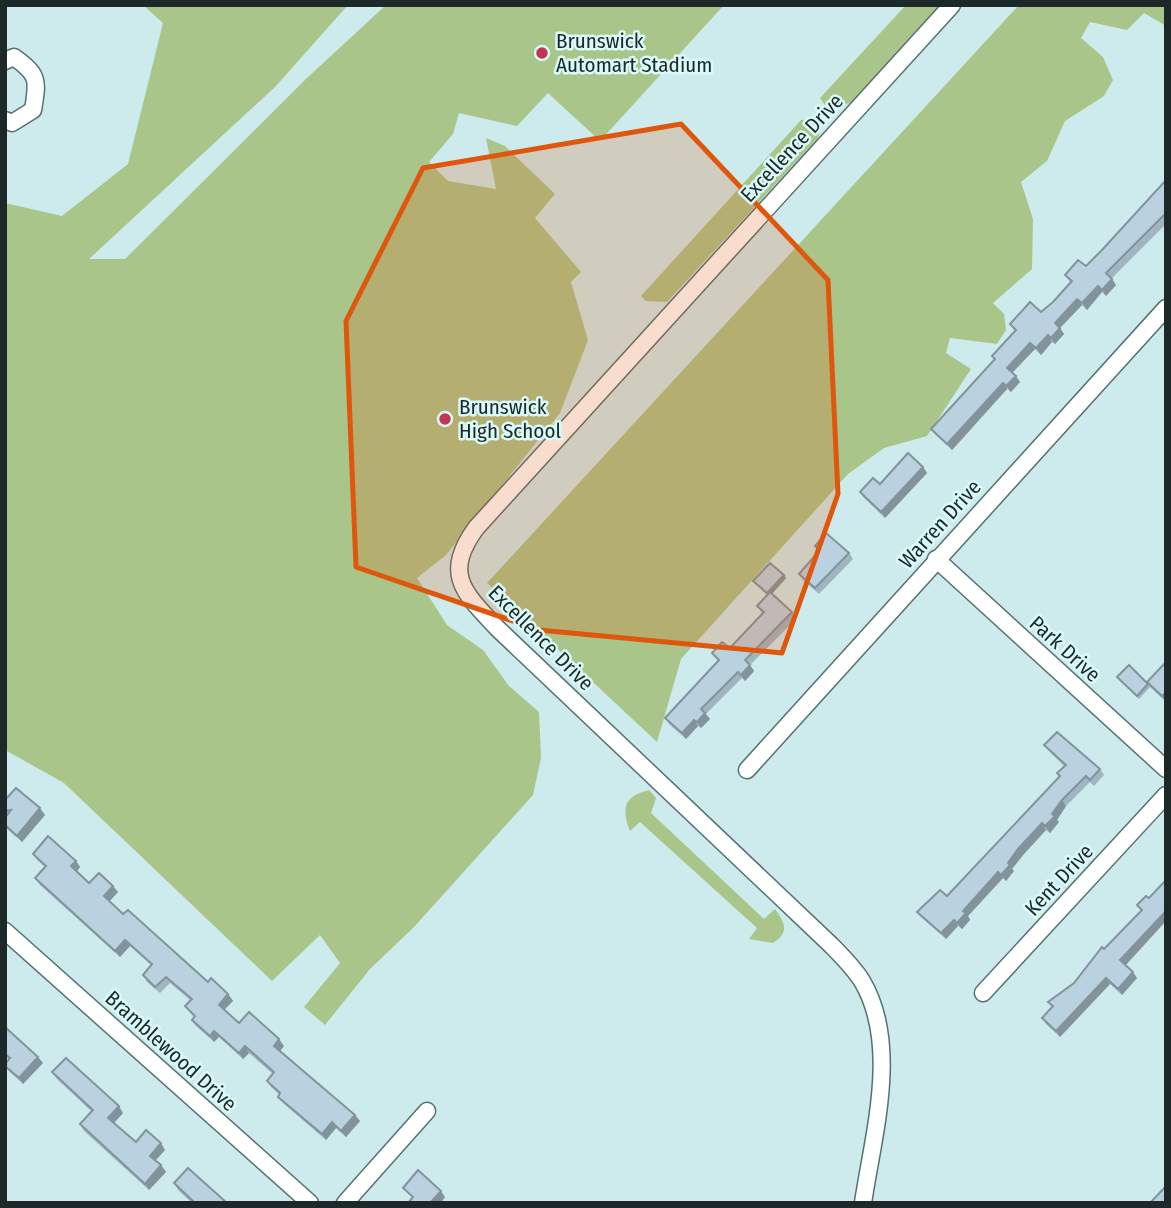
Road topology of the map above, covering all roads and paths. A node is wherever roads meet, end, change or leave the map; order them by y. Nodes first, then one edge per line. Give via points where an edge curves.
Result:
1 (952, 5) edge
2 (5, 61) edge
3 (5, 120) edge
4 (1166, 308) edge
5 (936, 559) junction
6 (747, 769) dead end
7 (1166, 769) edge
8 (1166, 795) edge
9 (5, 931) edge
10 (983, 993) dead end
11 (427, 1111) dead end
12 (310, 1203) edge
13 (345, 1203) edge
14 (863, 1203) edge

1 - 14 street, Excellence Drive via 475,528 458,559 464,589 497,628 831,945 861,980 872,1003 881,1063 880,1110
2 - 3 street via 14,57 33,71 37,86 33,110 12,123
4 - 5 street, Warren Drive
5 - 6 street, Warren Drive
5 - 7 street, Park Drive
8 - 10 street, Kent Drive
9 - 12 street, Bramblewood Drive
11 - 13 street

